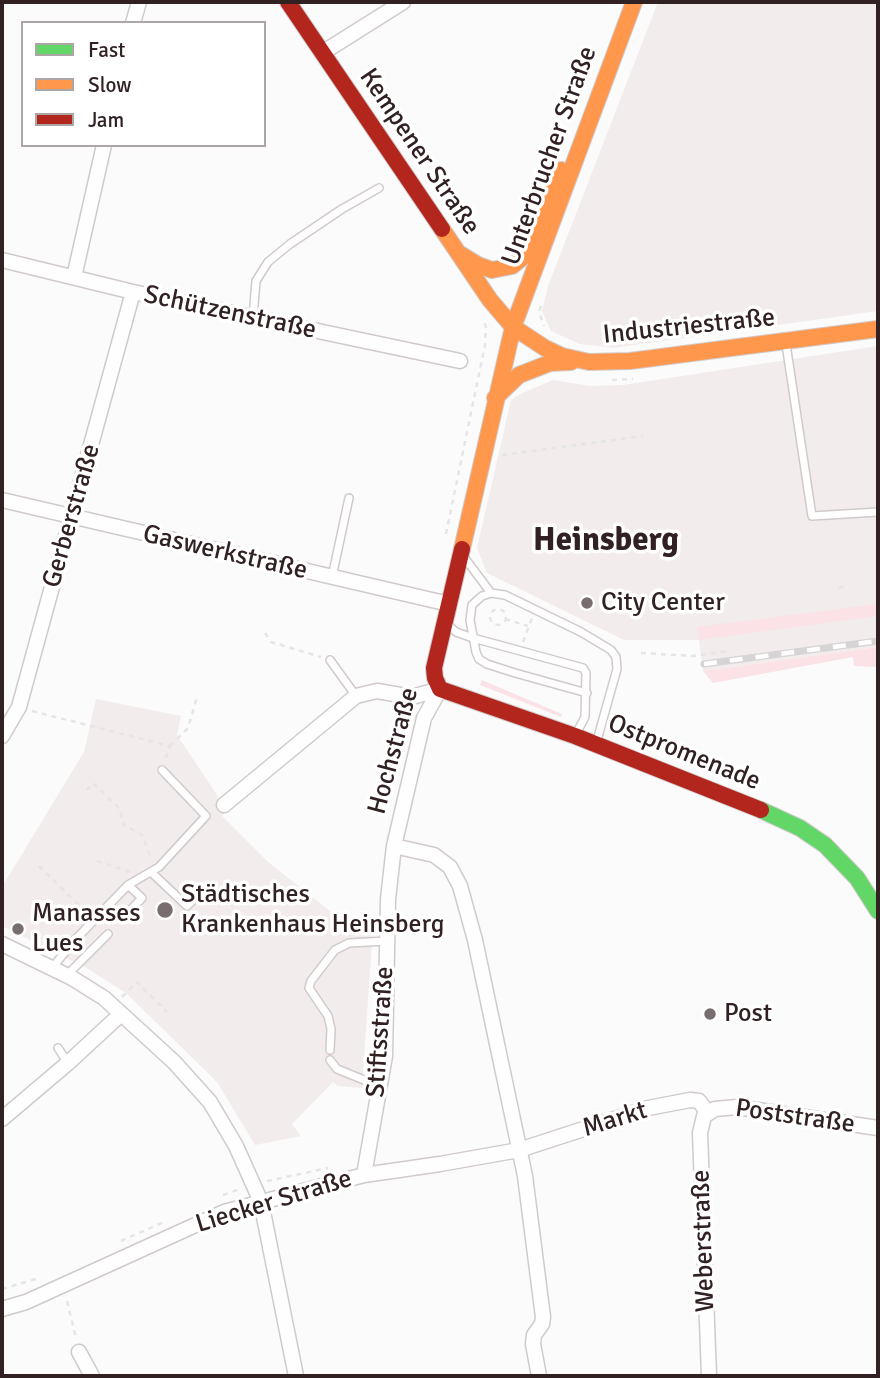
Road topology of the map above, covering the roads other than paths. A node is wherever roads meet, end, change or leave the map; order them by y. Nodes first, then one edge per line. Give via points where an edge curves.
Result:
1 (139, 2) edge
2 (288, 2) edge
3 (403, 2) edge
4 (634, 2) edge
5 (134, 21) edge
6 (322, 53) junction
7 (583, 133) junction
8 (104, 147) edge
9 (379, 188) dead end
10 (457, 252) junction
11 (2, 260) edge
12 (74, 277) junction
13 (133, 292) junction
14 (253, 317) junction
15 (513, 327) junction
16 (878, 329) edge
17 (786, 342) junction
18 (460, 361) dead end
19 (589, 362) junction
20 (495, 398) junction
21 (349, 498) dead end
22 (2, 500) edge
23 (878, 512) edge
24 (73, 517) junction
25 (460, 552) junction
26 (332, 578) junction
27 (491, 593) junction
28 (449, 604) junction
29 (445, 623) junction
30 (473, 638) junction
31 (330, 660) road end
32 (440, 689) junction
33 (587, 693) junction
34 (356, 696) junction
35 (2, 736) edge
36 (575, 736) junction
37 (596, 745) junction
38 (162, 770) road end
39 (224, 804) dead end
40 (394, 846) junction
41 (153, 868) junction
42 (128, 884) junction
43 (195, 898) dead end
44 (878, 911) edge
45 (128, 913) dead end
46 (107, 934) dead end
47 (387, 941) junction
48 (2, 944) edge
49 (52, 968) junction
50 (66, 976) junction
51 (117, 1010) junction
52 (58, 1048) dead end
53 (330, 1050) dead end
54 (330, 1060) dead end
55 (68, 1063) junction
56 (379, 1086) junction
57 (710, 1112) junction
58 (2, 1119) edge
59 (878, 1128) edge
60 (519, 1150) junction
61 (364, 1175) junction
62 (261, 1202) junction
63 (2, 1309) edge
64 (79, 1352) road end
65 (92, 1376) edge
66 (296, 1376) edge
67 (539, 1376) edge
68 (709, 1376) edge

1 - 5 street
2 - 6 street, Kempener Straße
3 - 6 street
4 - 7 street, Unterbrucher Straße
6 - 10 street, Kempener Straße
7 - 10 street via 553,183 524,256 512,266 492,270
7 - 15 street, Unterbrucher Straße
8 - 12 street
9 - 14 lane via 268,262 256,281
10 - 15 street, Kempener Straße
11 - 12 street, Schützenstraße
12 - 13 street, Schützenstraße
13 - 14 street, Schützenstraße
13 - 24 street, Gerberstraße
14 - 18 street, Schützenstraße
15 - 19 street, Industriestraße via 562,356
15 - 20 street, Hochstraße
16 - 17 street, Industriestraße
17 - 19 street, Industriestraße
17 - 23 lane via 812,516
19 - 20 street via 536,367 519,374
20 - 25 street, Hochstraße
21 - 26 lane
22 - 24 street, Gaswerkstraße
24 - 26 street, Gaswerkstraße
24 - 35 street, Gerberstraße via 19,707
25 - 27 lane
25 - 28 street, Hochstraße
26 - 28 street, Gaswerkstraße
27 - 30 lane via 472,605
27 - 37 lane via 505,595 604,645 616,657 616,677
28 - 29 street, Hochstraße
29 - 30 lane
29 - 32 street, Hochstraße via 435,668
30 - 33 lane via 479,659 487,664
30 - 33 lane via 583,668
31 - 34 lane
32 - 34 street via 412,697 377,691
32 - 36 street, Ostpromenade
32 - 40 street, Hochstraße via 424,718
33 - 36 lane via 585,717
34 - 39 street
36 - 37 street, Ostpromenade
37 - 44 street, Ostpromenade via 800,828 843,862
38 - 41 lane via 206,816
40 - 47 street, Stiftsstraße
40 - 60 street, Hochstraße via 434,855 450,867 460,886 508,1063
41 - 42 lane
41 - 43 lane via 187,906
42 - 45 lane via 142,898
42 - 49 lane
46 - 50 lane
47 - 53 lane via 349,943 335,950 311,981 309,988 328,1016
47 - 56 street, Stiftsstraße
48 - 49 street via 19,959
49 - 50 street
50 - 51 street
51 - 55 street
51 - 62 street via 210,1102
52 - 55 lane
54 - 56 lane via 337,1069
55 - 58 street
56 - 61 street, Stiftsstraße
57 - 59 street, Poststraße via 737,1107
57 - 60 street, Markt via 699,1101 648,1108
57 - 68 street, Weberstraße via 701,1122 700,1133
60 - 61 street, Liecker Straße
60 - 67 street, Hochstraße via 543,1317 533,1344
61 - 62 street, Liecker Straße
62 - 63 street, Liecker Straße via 224,1212
62 - 66 street
64 - 65 street

